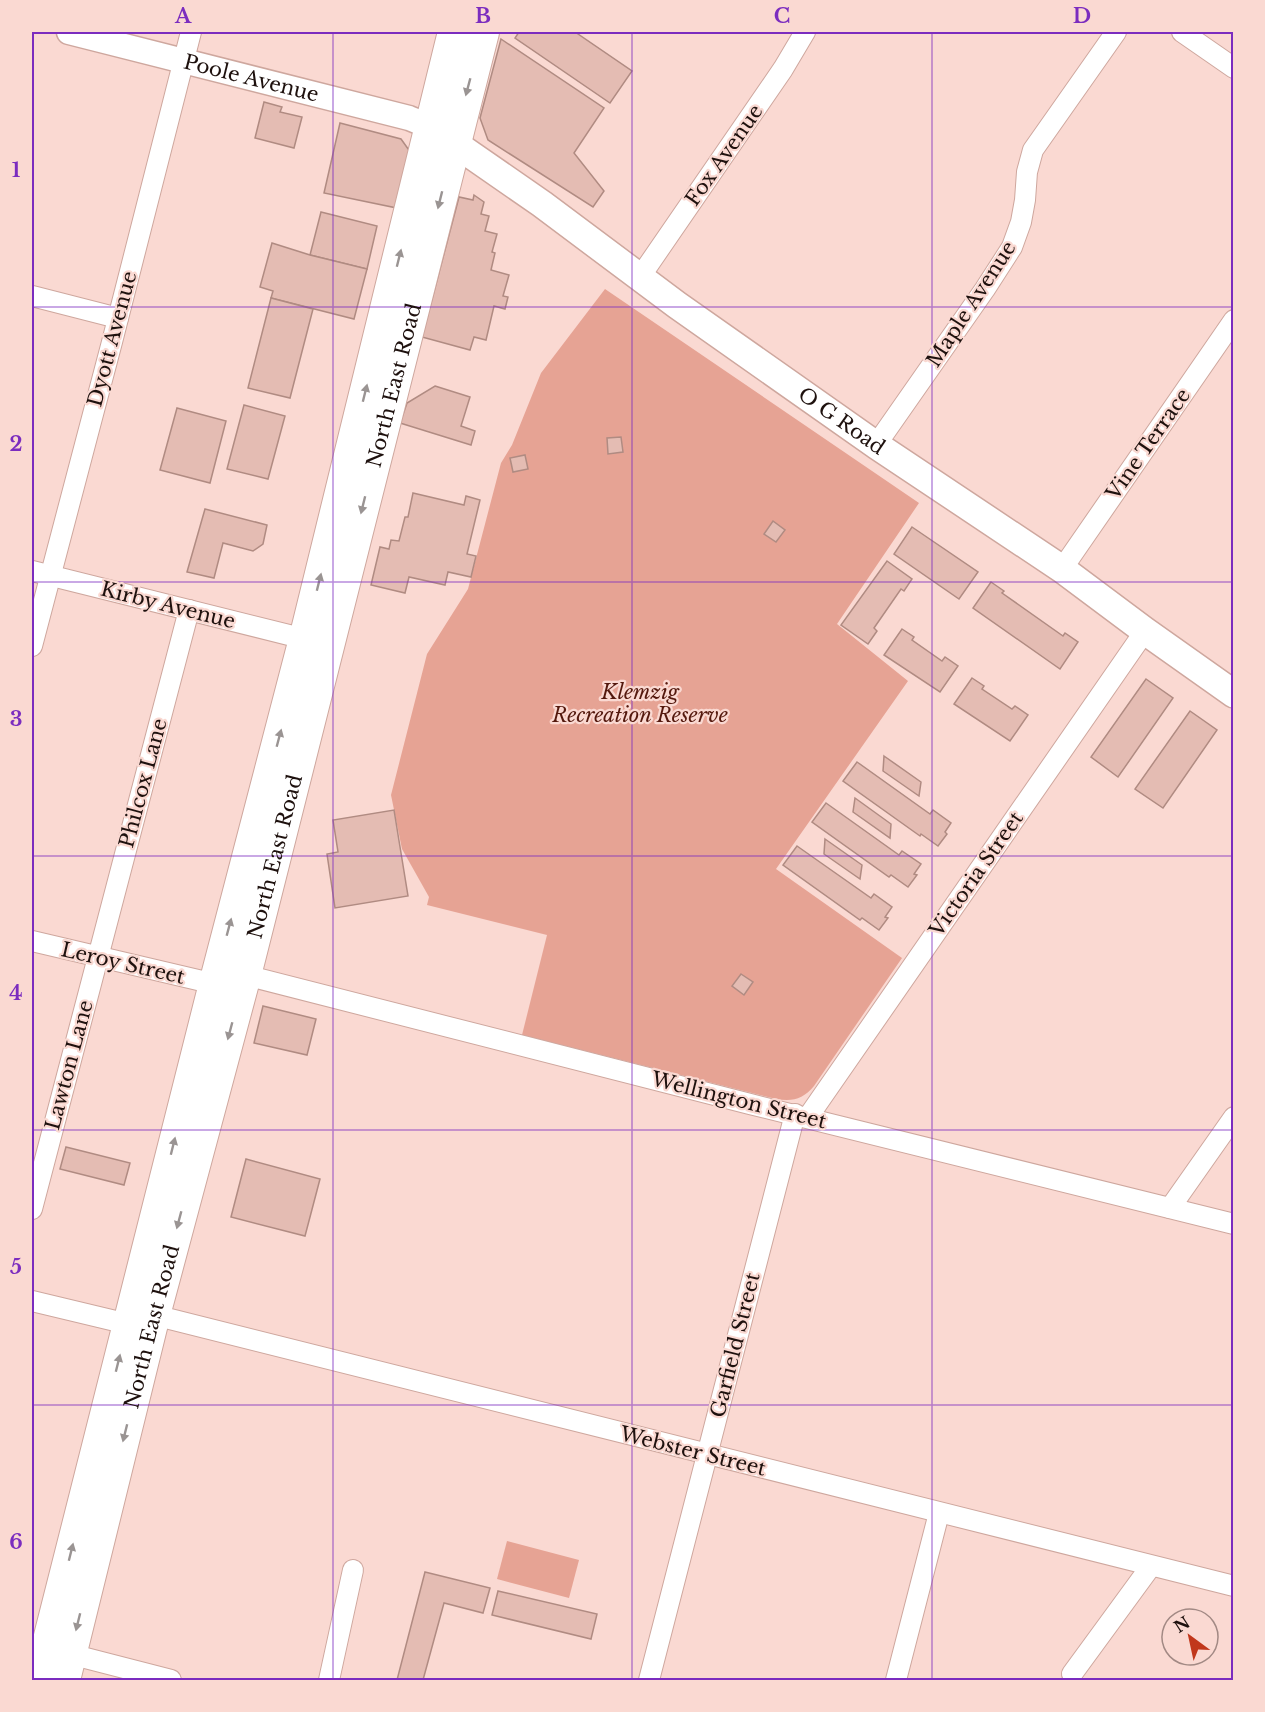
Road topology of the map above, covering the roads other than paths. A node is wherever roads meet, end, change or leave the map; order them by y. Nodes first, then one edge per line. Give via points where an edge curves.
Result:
1 (69, 32) edge
2 (191, 32) edge
3 (454, 32) edge
4 (483, 32) edge
5 (805, 32) edge
6 (1116, 32) edge
7 (1182, 32) edge
8 (184, 61) junction
9 (1233, 68) edge
10 (442, 135) junction
11 (640, 277) junction
12 (32, 296) edge
13 (118, 318) junction
14 (1233, 320) edge
15 (876, 445) junction
16 (1062, 568) junction
17 (41, 573) edge
18 (189, 610) junction
19 (1145, 631) junction
20 (316, 642) junction
21 (32, 646) edge
22 (1233, 694) edge
23 (32, 942) edge
24 (97, 957) junction
25 (245, 975) junction
26 (215, 984) junction
27 (801, 1116) junction
28 (1233, 1117) edge
29 (1170, 1208) junction
30 (32, 1209) edge
31 (1233, 1224) edge
32 (32, 1301) edge
33 (141, 1320) junction
34 (708, 1454) junction
35 (939, 1512) junction
36 (1151, 1566) junction
37 (353, 1570) dead end
38 (1233, 1586) edge
39 (60, 1662) edge
40 (1072, 1674) dead end
41 (39, 1680) edge
42 (171, 1680) edge
43 (329, 1680) edge
44 (650, 1680) edge
45 (896, 1680) edge

1 - 8 street, Poole Avenue
2 - 8 street, Dyott Avenue
3 - 10 highway, North East Road
4 -> 10 highway, North East Road
5 - 11 street, Fox Avenue
6 - 15 street, Maple Avenue via 1033,150 1021,222 1012,247
7 - 9 street
8 - 10 street, Poole Avenue via 410,118
8 - 13 street, Dyott Avenue
10 - 11 main road, O G Road
10 - 20 highway, North East Road
11 - 15 main road, O G Road
12 - 13 street
13 - 17 street, Dyott Avenue
14 - 16 street, Vine Terrace
15 - 16 main road, O G Road
16 - 19 main road, O G Road
17 - 18 street, Kirby Avenue
17 - 21 street, Dyott Avenue
18 - 20 street, Kirby Avenue
18 - 24 street, Philcox Lane
19 - 22 main road, O G Road
19 - 27 street, Victoria Street
20 - 25 highway, North East Road
26 -> 20 highway, North East Road
23 - 24 street, Leroy Street
24 - 26 street, Leroy Street
24 - 30 street, Lawton Lane
25 - 26 highway
25 - 27 street, Wellington Street
25 -> 33 highway, North East Road
33 -> 26 highway, North East Road
27 - 29 street, Wellington Street
27 - 34 street, Garfield Street
28 - 29 street
29 - 31 street, Wellington Street
32 - 33 street, Webster Street
33 - 34 street, Webster Street
33 - 39 highway, North East Road
34 - 35 street, Webster Street
34 - 44 street, Garfield Street
35 - 36 street, Webster Street
35 - 45 street
36 - 38 street, Webster Street
36 - 40 street
37 - 43 street
39 - 41 highway, North East Road
39 - 42 street

